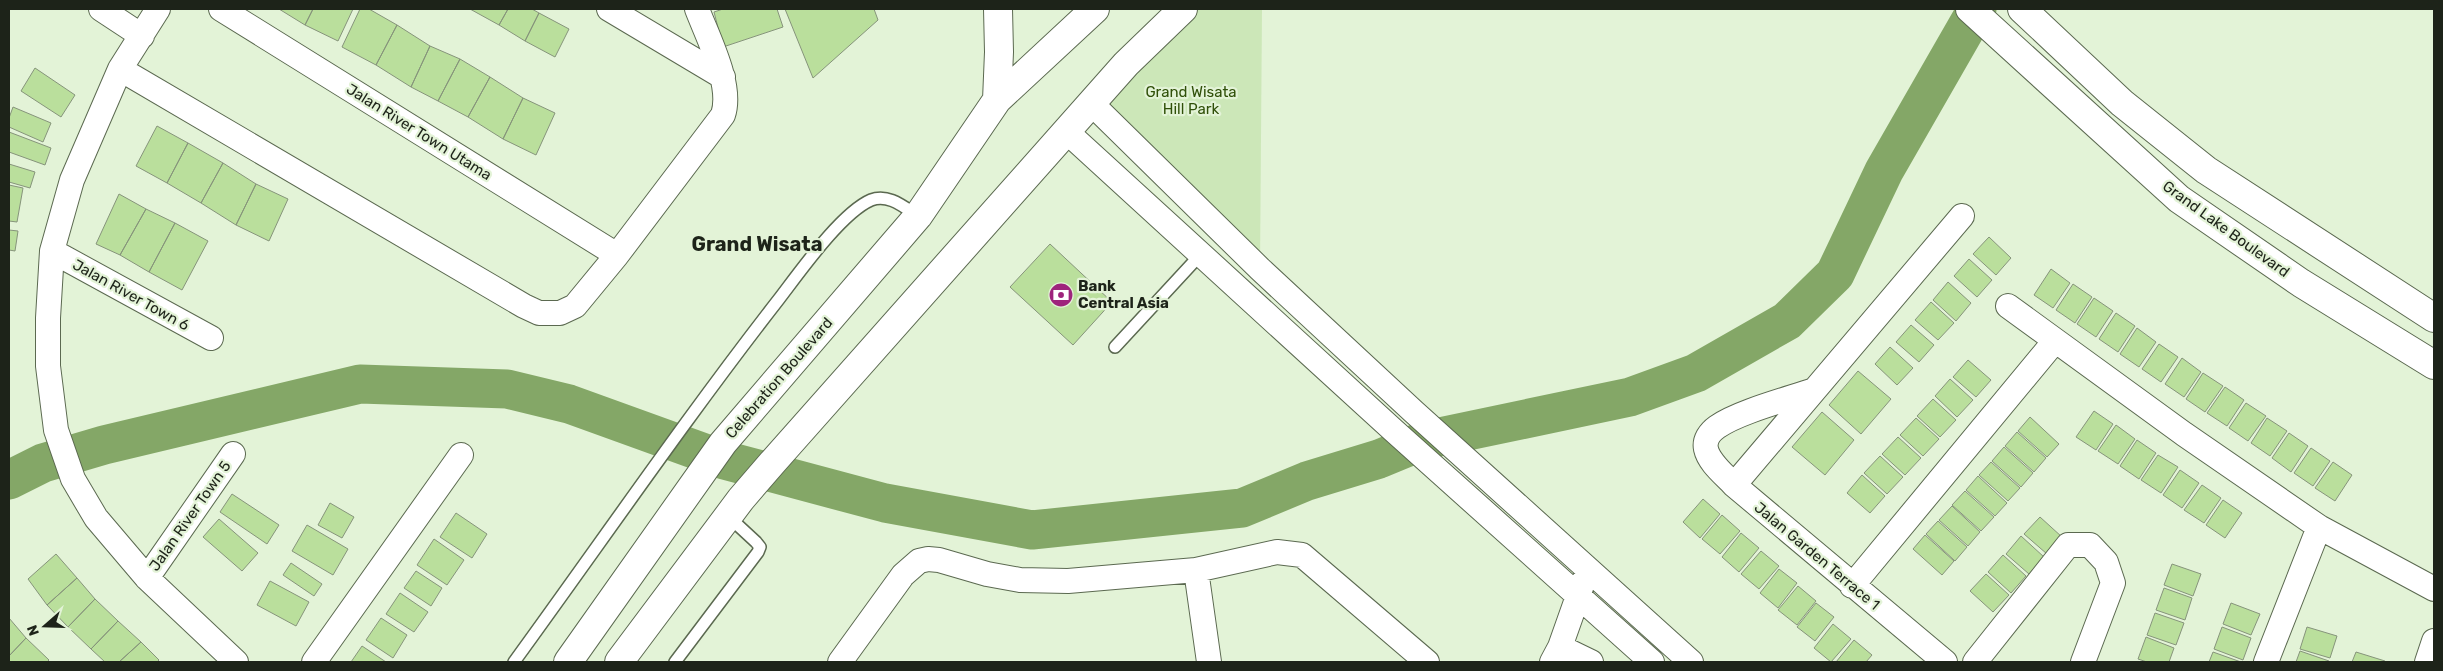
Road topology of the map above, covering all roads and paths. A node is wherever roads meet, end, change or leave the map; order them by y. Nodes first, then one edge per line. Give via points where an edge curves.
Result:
1 (101, 9) edge
2 (158, 9) edge
3 (221, 9) edge
4 (609, 9) edge
5 (697, 9) edge
6 (998, 9) edge
7 (1095, 9) edge
8 (1183, 9) edge
9 (1970, 9) edge
10 (2031, 18) edge
11 (142, 36) junction
12 (120, 69) junction
13 (723, 77) junction
14 (998, 100) junction
15 (1091, 103) junction
16 (1067, 132) junction
17 (918, 216) junction
18 (1962, 216) dead end
19 (52, 251) junction
20 (1201, 254) junction
21 (618, 255) junction
22 (2008, 306) dead end
23 (2434, 318) edge
24 (210, 338) dead end
25 (2054, 342) junction
26 (1115, 347) dead end
27 (2434, 365) edge
28 (1814, 390) junction
29 (233, 454) dead end
30 (461, 456) dead end
31 (1734, 485) junction
32 (735, 508) junction
33 (2320, 527) junction
34 (1588, 569) junction
35 (1196, 570) junction
36 (147, 578) junction
37 (1852, 586) junction
38 (2434, 589) edge
39 (1578, 595) junction
40 (2434, 641) edge
41 (1556, 654) edge
42 (236, 662) edge
43 (314, 662) edge
44 (514, 662) edge
45 (568, 662) edge
46 (619, 662) edge
47 (675, 662) edge
48 (840, 662) edge
49 (1209, 662) edge
50 (1427, 662) edge
51 (1591, 662) edge
52 (1652, 662) edge
53 (1692, 662) edge
54 (1945, 662) edge
55 (1974, 662) edge
56 (2083, 662) edge
57 (2266, 662) edge
58 (2427, 662) edge

1 - 11 street
2 - 11 street
3 - 21 street, Jalan River Town Utama
4 - 13 street
5 - 13 street
6 - 14 street
7 - 14 street, Celebration Boulevard
8 - 15 street
9 - 27 street, Grand Lake Boulevard via 2179,199 2301,283
10 - 23 street via 2122,103 2206,170
11 - 12 street
12 - 19 street via 72,180
12 - 21 street via 538,313 560,313 575,306
13 - 21 street via 727,104 723,114
14 - 17 street, Celebration Boulevard
15 - 16 street
15 - 34 street via 1260,269
16 - 20 street
16 - 32 street
17 - 44 lane via 891,199 878,197 860,206 823,242 681,430
17 - 45 street, Celebration Boulevard via 723,443
18 - 28 street
19 - 24 street, Jalan River Town 6
19 - 36 street via 48,366 56,430 73,479 96,518
20 - 26 lane
20 - 39 street
22 - 25 street
25 - 33 street
25 - 37 street
28 - 31 street
28 - 31 street, Jalan Garden Terrace 1 via 1729,420 1706,438 1709,458
29 - 36 street, Jalan River Town 5
30 - 43 street
31 - 37 street, Jalan Garden Terrace 1
32 - 46 street
32 - 47 lane via 760,547
33 - 38 street
33 - 57 street
34 - 39 street
34 - 53 street
35 - 48 street via 1068,581 1020,580 939,560 919,561 903,575
35 - 49 street
35 - 50 street via 1277,552 1302,555
36 - 42 street
37 - 54 street, Jalan Garden Terrace 1
39 - 41 street
39 - 52 street
40 - 58 street
41 - 51 street
55 - 56 street via 2068,545 2090,545 2106,562 2113,583

